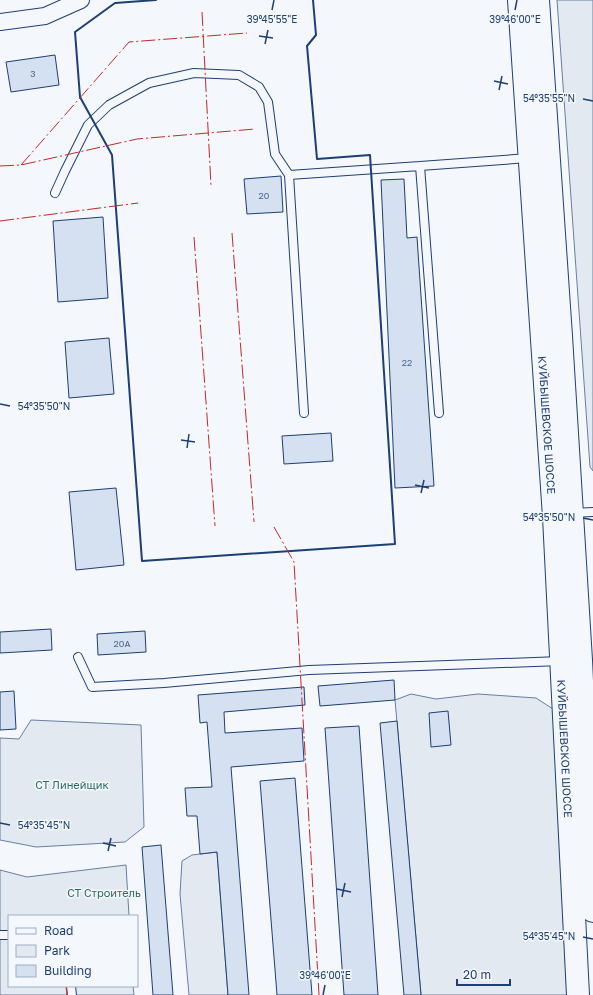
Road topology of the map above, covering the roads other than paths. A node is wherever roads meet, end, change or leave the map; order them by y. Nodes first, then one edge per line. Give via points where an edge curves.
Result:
1 (81, 0) edge
2 (519, 0) edge
3 (538, 0) edge
4 (0, 22) edge
5 (529, 158) junction
6 (420, 166) junction
7 (288, 175) junction
8 (55, 193) dead end
9 (304, 413) dead end
10 (439, 414) dead end
11 (593, 512) edge
12 (572, 513) junction
13 (78, 657) dead end
14 (576, 660) junction
15 (589, 779) edge
16 (593, 911) edge
17 (578, 995) edge

1 - 4 street via 45,16
2 - 5 main road, КУЙБЫШЕВСКОЕ ШОССЕ
3 - 12 main road, КУЙБЫШЕВСКОЕ ШОССЕ
5 - 6 lane
5 - 14 main road, КУЙБЫШЕВСКОЕ ШОССЕ via 552,494
6 - 7 lane
6 - 10 lane
7 - 8 lane via 275,154 268,102 259,87 239,75 194,73 149,82 109,105 88,125
7 - 9 lane
11 - 12 lane
12 - 14 main road, КУЙБЫШЕВСКОЕ ШОССЕ
13 - 14 lane via 92,687 309,670
14 - 15 main road, КУЙБЫШЕВСКОЕ ШОССЕ
14 - 17 main road, КУЙБЫШЕВСКОЕ ШОССЕ
15 - 16 main road, КУЙБЫШЕВСКОЕ ШОССЕ

